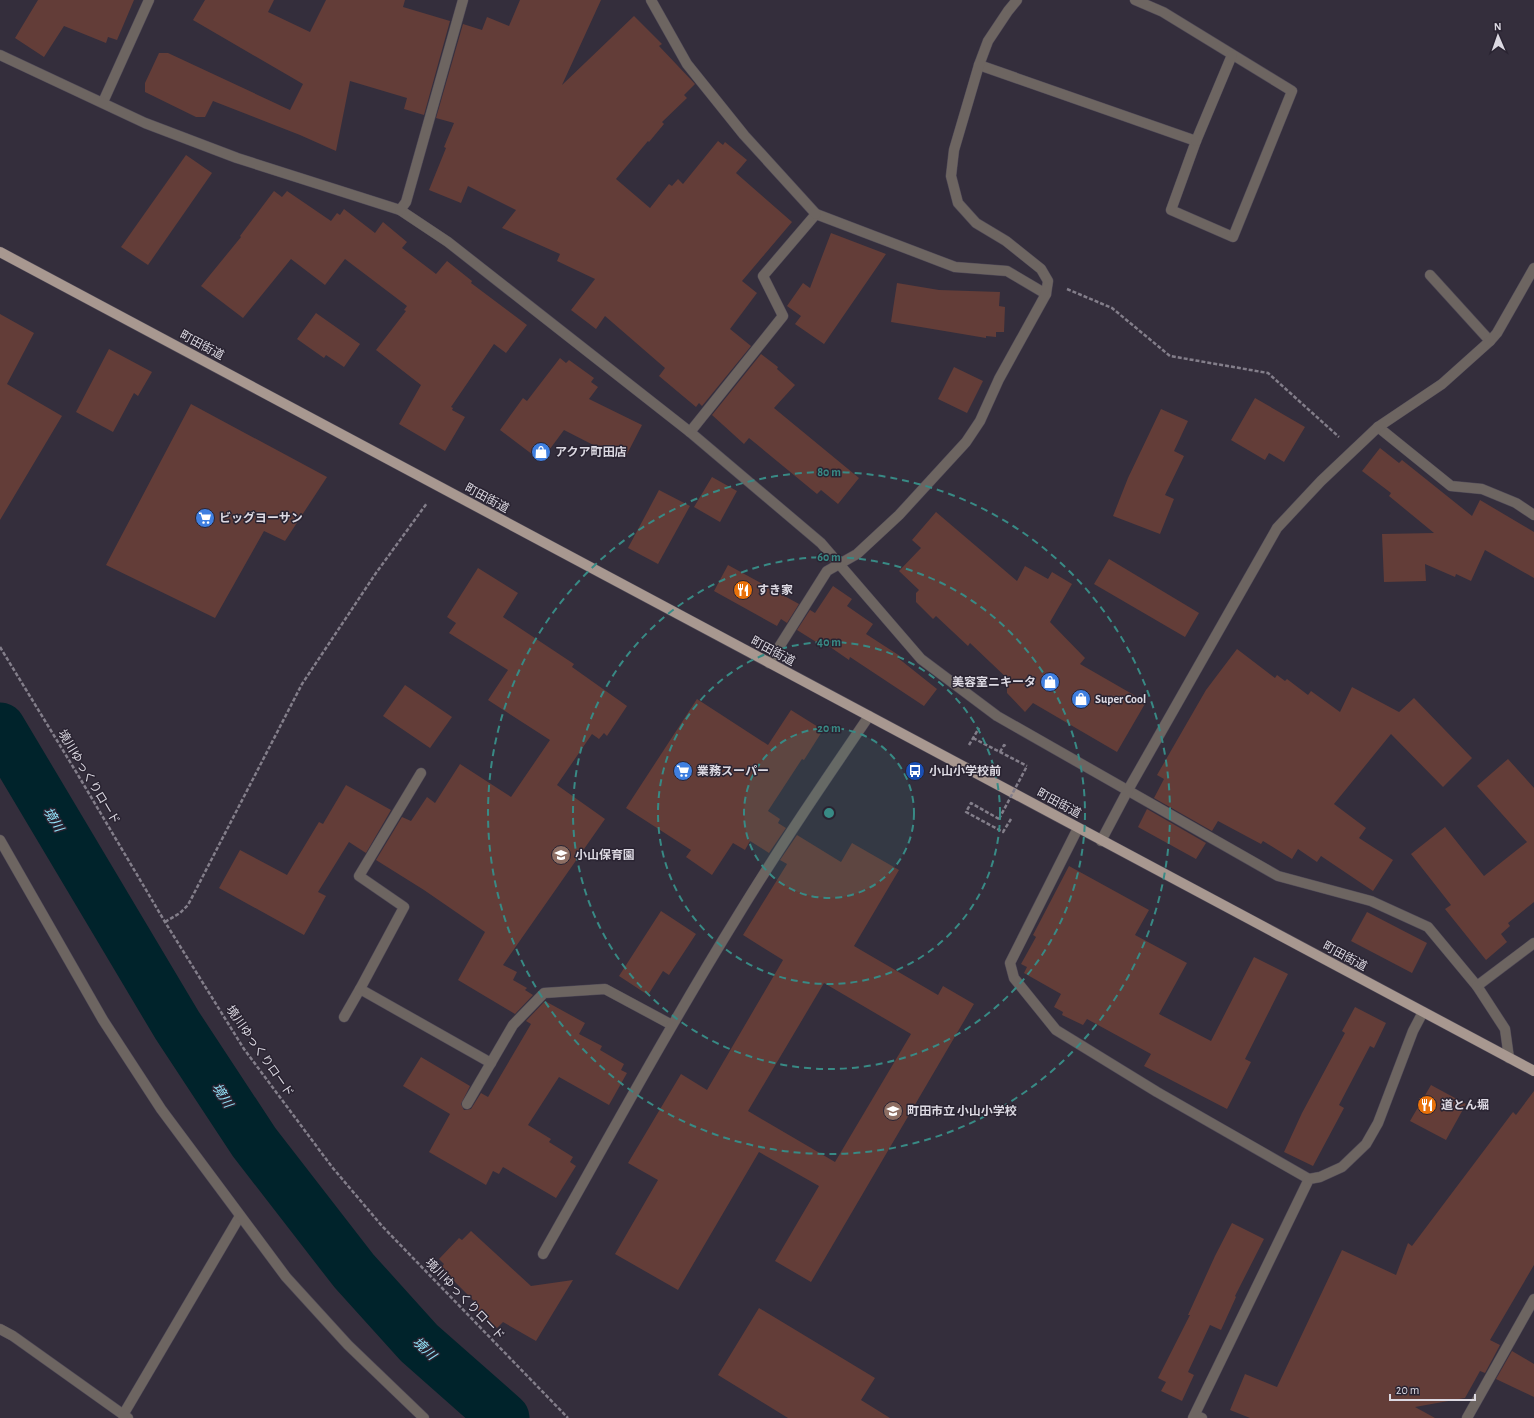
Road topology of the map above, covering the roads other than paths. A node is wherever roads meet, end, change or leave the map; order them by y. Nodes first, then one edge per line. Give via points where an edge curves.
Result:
1 (149, 0) edge
2 (464, 0) edge
3 (651, 0) edge
4 (1004, 0) edge
5 (1017, 0) edge
6 (1135, 0) edge
7 (1008, 11) junction
8 (1232, 54) junction
9 (0, 55) edge
10 (978, 65) junction
11 (103, 102) junction
12 (1196, 140) junction
13 (400, 210) junction
14 (816, 214) junction
15 (0, 252) edge
16 (1534, 268) edge
17 (1430, 275) dead end
18 (1046, 294) junction
19 (1490, 341) junction
20 (1378, 427) junction
21 (690, 432) junction
22 (1534, 515) edge
23 (840, 565) junction
24 (769, 663) junction
25 (869, 716) junction
26 (422, 773) dead end
27 (1128, 790) junction
28 (1078, 828) junction
29 (0, 840) edge
30 (1102, 840) junction
31 (1534, 943) edge
32 (1477, 986) junction
33 (360, 990) junction
34 (1422, 1012) junction
35 (344, 1016) dead end
36 (672, 1025) junction
37 (1509, 1058) junction
38 (491, 1062) junction
39 (1534, 1072) edge
40 (467, 1104) dead end
41 (1309, 1179) junction
42 (240, 1216) junction
43 (543, 1254) dead end
44 (1534, 1299) edge
45 (0, 1329) edge
46 (126, 1416) edge
47 (1197, 1417) edge
48 (424, 1418) edge
49 (1467, 1418) edge

1 - 11 street
2 - 13 street via 406,202
3 - 14 street via 687,64 744,134
4 - 7 street
5 - 7 street
6 - 8 street via 1163,12
7 - 10 street via 988,41
8 - 12 street
8 - 12 street via 1292,91 1233,237 1171,210
9 - 11 street
10 - 12 street
10 - 18 street via 954,150 951,176 958,203 976,222 1006,241 1040,268 1048,281
11 - 13 street via 145,123 237,158
13 - 21 street via 448,242
14 - 18 street via 955,267 1007,271
14 - 21 street via 763,276 783,316
15 - 24 main road, 町田街道
16 - 19 street
17 - 19 street
18 - 23 street via 999,379 980,421 966,442 899,515 857,554
19 - 20 street via 1442,384
20 - 22 street via 1451,486 1482,489 1516,503
20 - 27 street via 1353,449 1277,528
21 - 23 street via 821,543
23 - 24 street via 827,571
23 - 27 street via 921,659 997,716
24 - 25 main road, 町田街道
25 - 28 main road, 町田街道
25 - 36 street via 766,870
26 - 33 street via 358,876 404,907
27 - 30 street
27 - 32 street via 1278,876 1371,901 1428,927
28 - 30 main road, 町田街道
28 - 41 street via 1010,963 1014,978 1056,1030 1157,1092
29 - 42 street via 103,1020 161,1109
30 - 34 main road, 町田街道
31 - 32 street
32 - 37 street via 1505,1030
33 - 35 street
33 - 38 street
34 - 37 main road, 町田街道
34 - 41 street via 1378,1123 1366,1144 1342,1167
36 - 38 street via 605,989 544,993 513,1025
36 - 43 street
37 - 39 main road, 町田街道
38 - 40 street
41 - 47 street
42 - 46 street
42 - 48 street via 286,1277 343,1340
44 - 49 street
45 - 46 street

